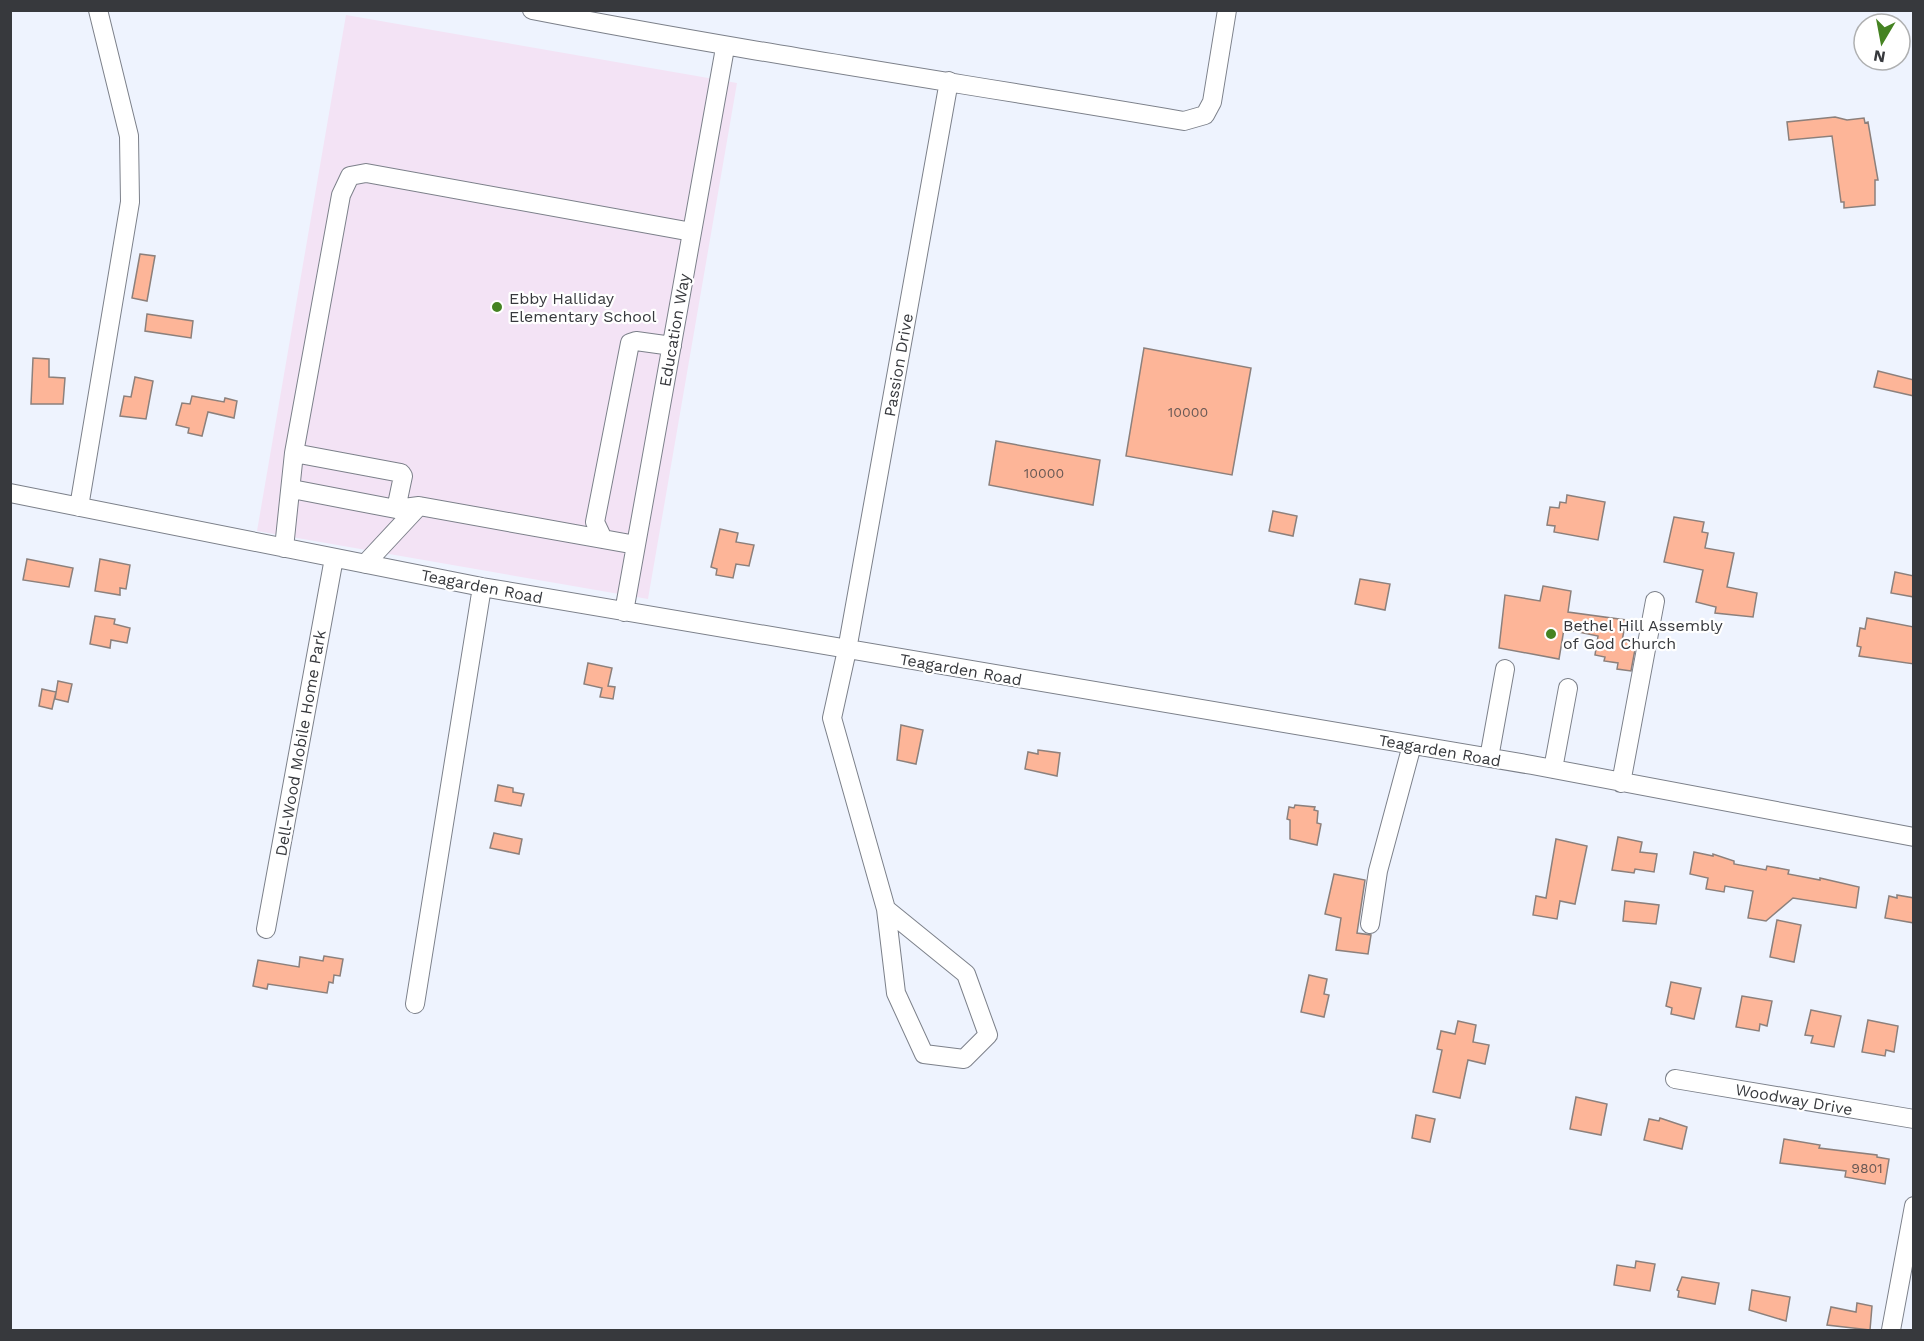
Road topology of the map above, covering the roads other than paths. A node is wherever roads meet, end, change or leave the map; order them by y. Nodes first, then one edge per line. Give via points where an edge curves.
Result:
1 (98, 10) edge
2 (532, 10) edge
3 (1227, 10) edge
4 (725, 48) junction
5 (949, 81) junction
6 (692, 232) junction
7 (672, 345) junction
8 (294, 453) junction
9 (292, 489) junction
10 (10, 493) edge
11 (419, 506) junction
12 (79, 507) junction
13 (396, 509) junction
14 (603, 539) junction
15 (636, 545) junction
16 (284, 548) junction
17 (334, 558) junction
18 (364, 564) junction
19 (482, 587) junction
20 (1655, 601) dead end
21 (624, 612) junction
22 (847, 650) junction
23 (1505, 669) dead end
24 (1568, 688) dead end
25 (1412, 745) junction
26 (1489, 758) junction
27 (1553, 769) junction
28 (1621, 783) junction
29 (1914, 837) edge
30 (886, 909) junction
31 (1370, 924) dead end
32 (266, 929) dead end
33 (415, 1004) dead end
34 (1675, 1079) dead end
35 (1914, 1119) edge
36 (1914, 1206) edge
37 (1891, 1330) edge

1 - 12 street via 129,136 130,202
2 - 4 street
3 - 5 street via 1212,102 1205,115 1184,121
4 - 5 street
4 - 6 street, Education Way
5 - 22 street, Passion Drive
6 - 7 street, Education Way
6 - 8 street via 366,173 350,176 341,195
7 - 14 street via 636,340 630,343 595,522
7 - 15 street, Education Way
8 - 9 street
8 - 13 street via 401,473
9 - 13 street
9 - 16 street
10 - 12 street, Teagarden Road
11 - 13 street
11 - 14 street
11 - 18 street
12 - 16 street, Teagarden Road
14 - 15 street
15 - 21 street, Education Way
16 - 17 street, Teagarden Road
17 - 18 street, Teagarden Road
17 - 32 street, Dell-Wood Mobile Home Park
18 - 19 street, Teagarden Road
19 - 21 street, Teagarden Road
19 - 33 street
20 - 28 street
21 - 22 street, Teagarden Road
22 - 25 street, Teagarden Road
22 - 30 street, Passion Drive via 832,718
23 - 26 street
24 - 27 street
25 - 26 street, Teagarden Road
25 - 31 street via 1377,871
26 - 27 street, Teagarden Road
27 - 28 street, Teagarden Road
28 - 29 street, Teagarden Road
30 - 30 street, Passion Drive via 896,993 924,1054 964,1059 988,1035 966,974
34 - 35 street, Woodway Drive
36 - 37 street

